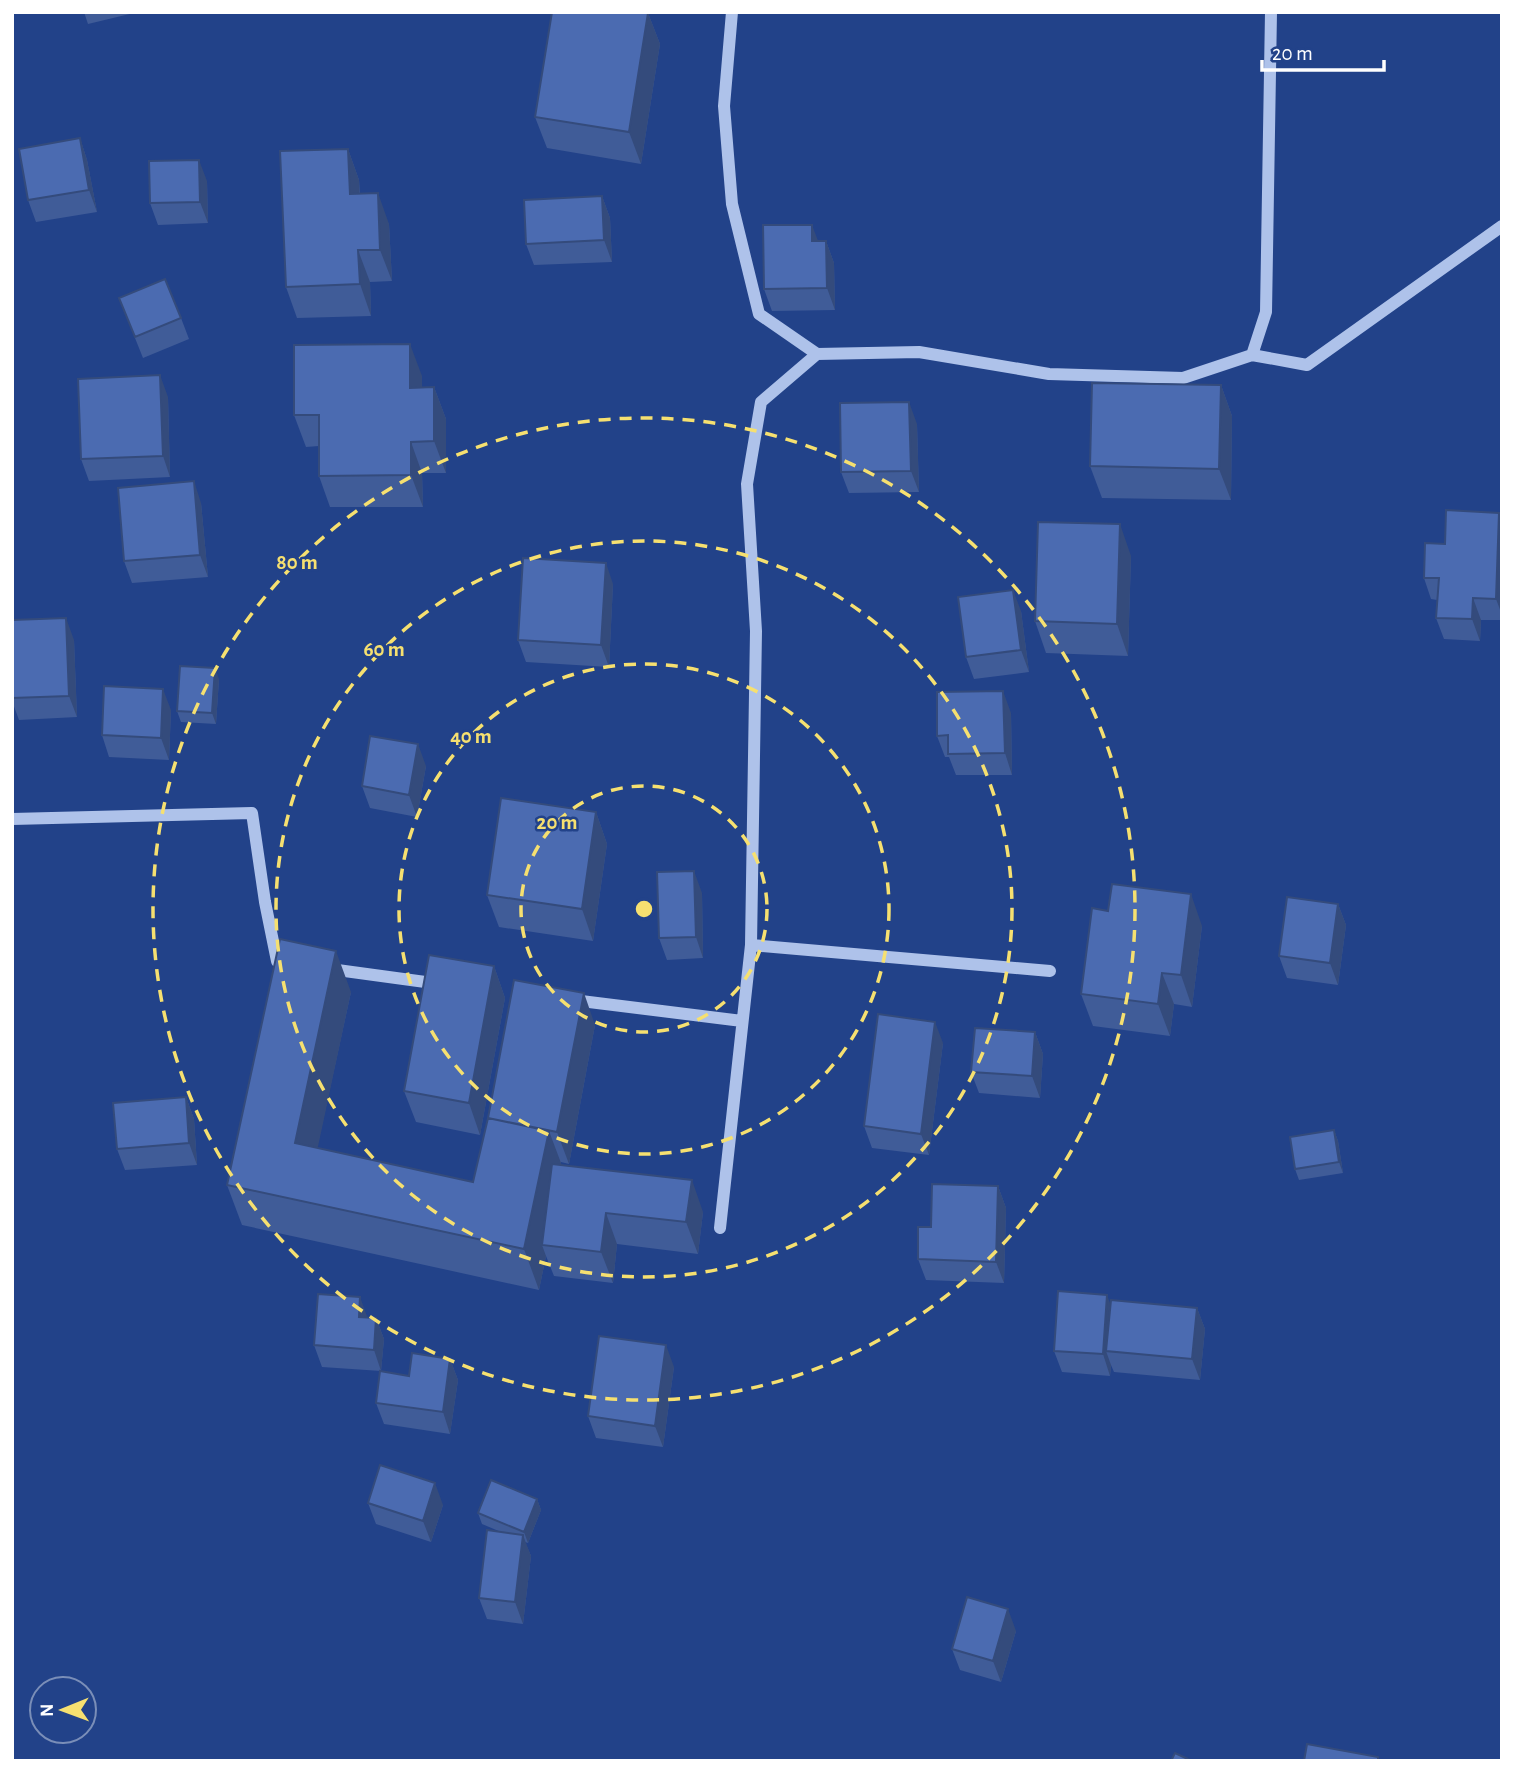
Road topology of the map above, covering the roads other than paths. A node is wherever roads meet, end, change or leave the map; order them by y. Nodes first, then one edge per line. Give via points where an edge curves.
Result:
1 (732, 12) edge
2 (1271, 12) edge
3 (1502, 226) edge
4 (817, 354) junction
5 (1252, 355) junction
6 (12, 820) edge
7 (751, 945) junction
8 (1050, 971) dead end
9 (456, 986) edge
10 (565, 999) edge
11 (743, 1021) junction
12 (720, 1228) dead end

1 - 4 street via 724,106 732,204 759,314
2 - 5 street via 1266,312
3 - 5 street via 1307,365
4 - 5 street via 919,352 1049,374 1183,378
4 - 7 street via 761,402 747,484 756,631
6 - 9 street via 252,813 277,961
7 - 8 street
7 - 11 street
10 - 11 street
11 - 12 street

